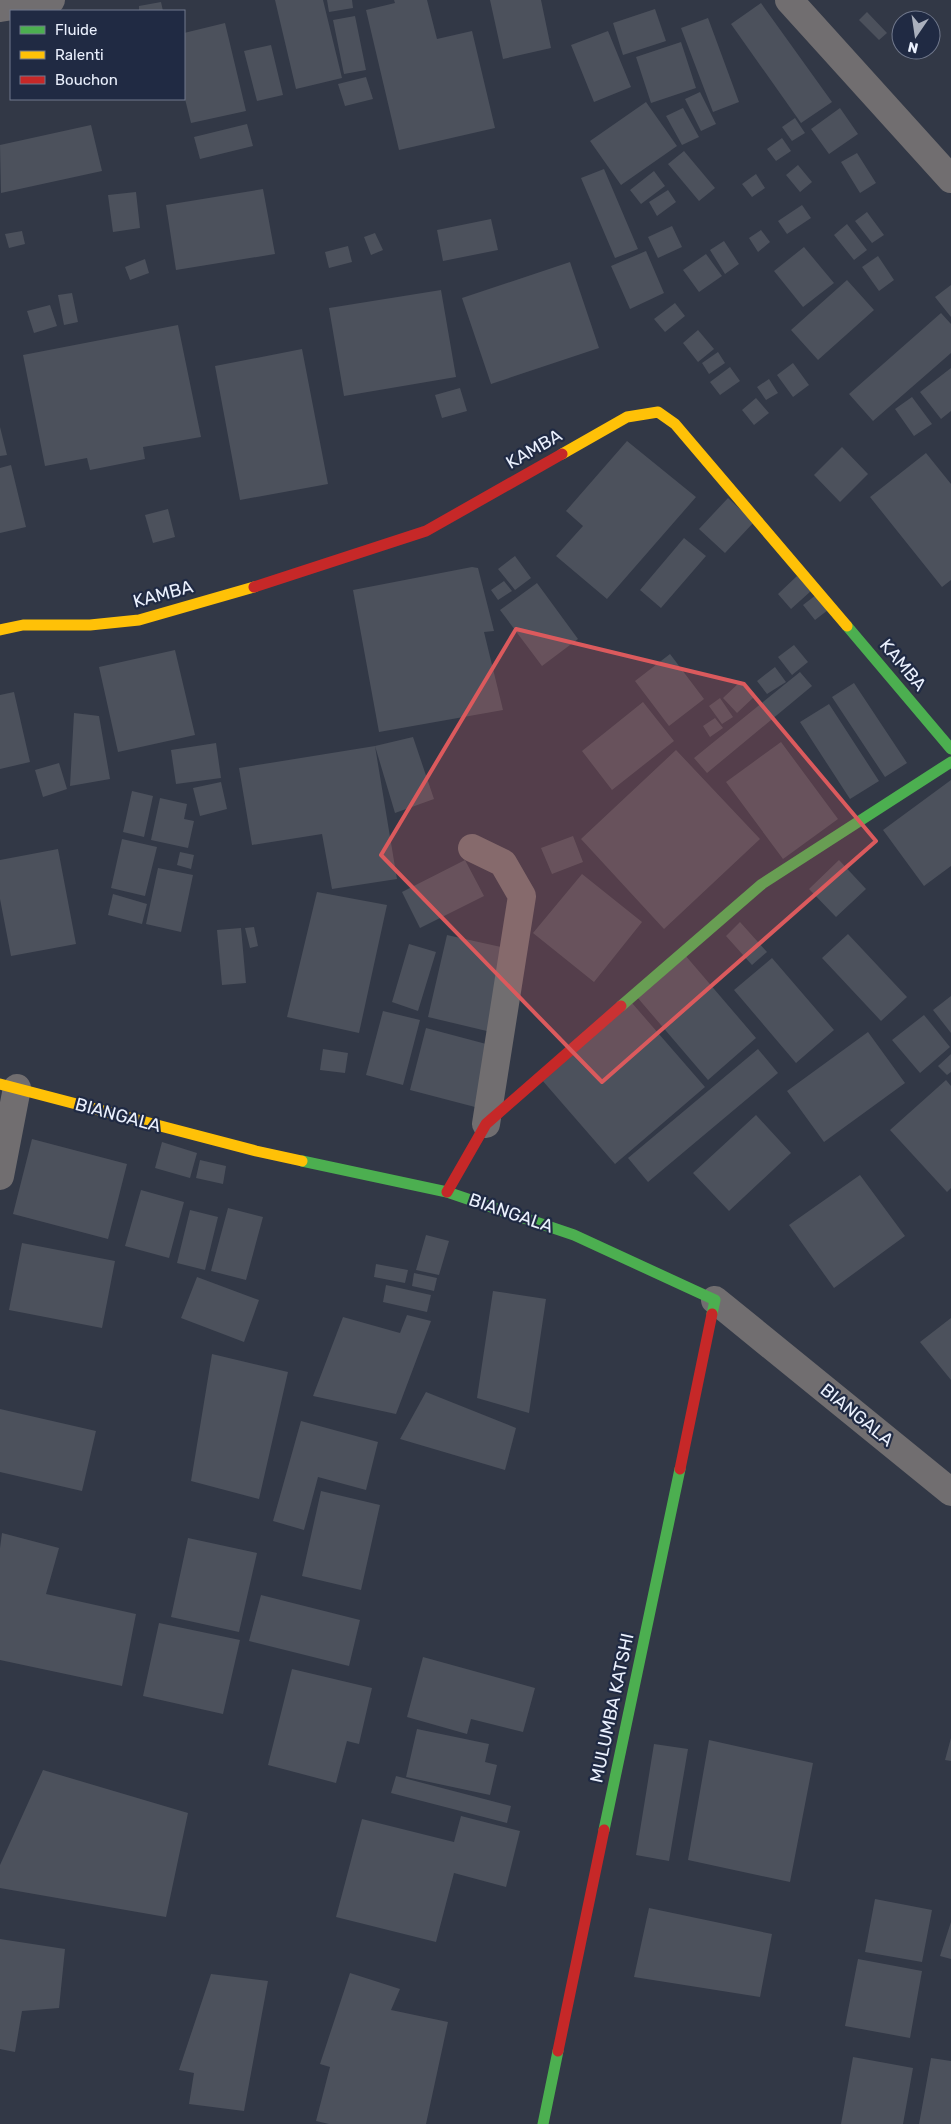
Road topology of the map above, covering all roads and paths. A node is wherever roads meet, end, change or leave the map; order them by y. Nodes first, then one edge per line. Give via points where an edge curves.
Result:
1 (51, 0) edge
2 (789, 0) edge
3 (0, 8) edge
4 (951, 179) edge
5 (0, 630) edge
6 (951, 749) edge
7 (951, 762) edge
8 (472, 848) dead end
9 (8, 1086) edge
10 (486, 1124) junction
11 (0, 1176) edge
12 (447, 1192) junction
13 (715, 1300) junction
14 (951, 1492) edge
15 (543, 2124) edge

1 - 3 street
2 - 4 street
5 - 6 street, KAMBA via 23,625 90,626 139,620 283,579 426,531 627,417 658,412 675,424
7 - 10 street via 762,884
8 - 10 street via 503,863 522,896
9 - 11 street
9 - 12 street, BIANGALA via 256,1151
10 - 12 street
12 - 13 street, BIANGALA via 574,1235
13 - 14 street, BIANGALA
13 - 15 street, MULUMBA KATSHI

